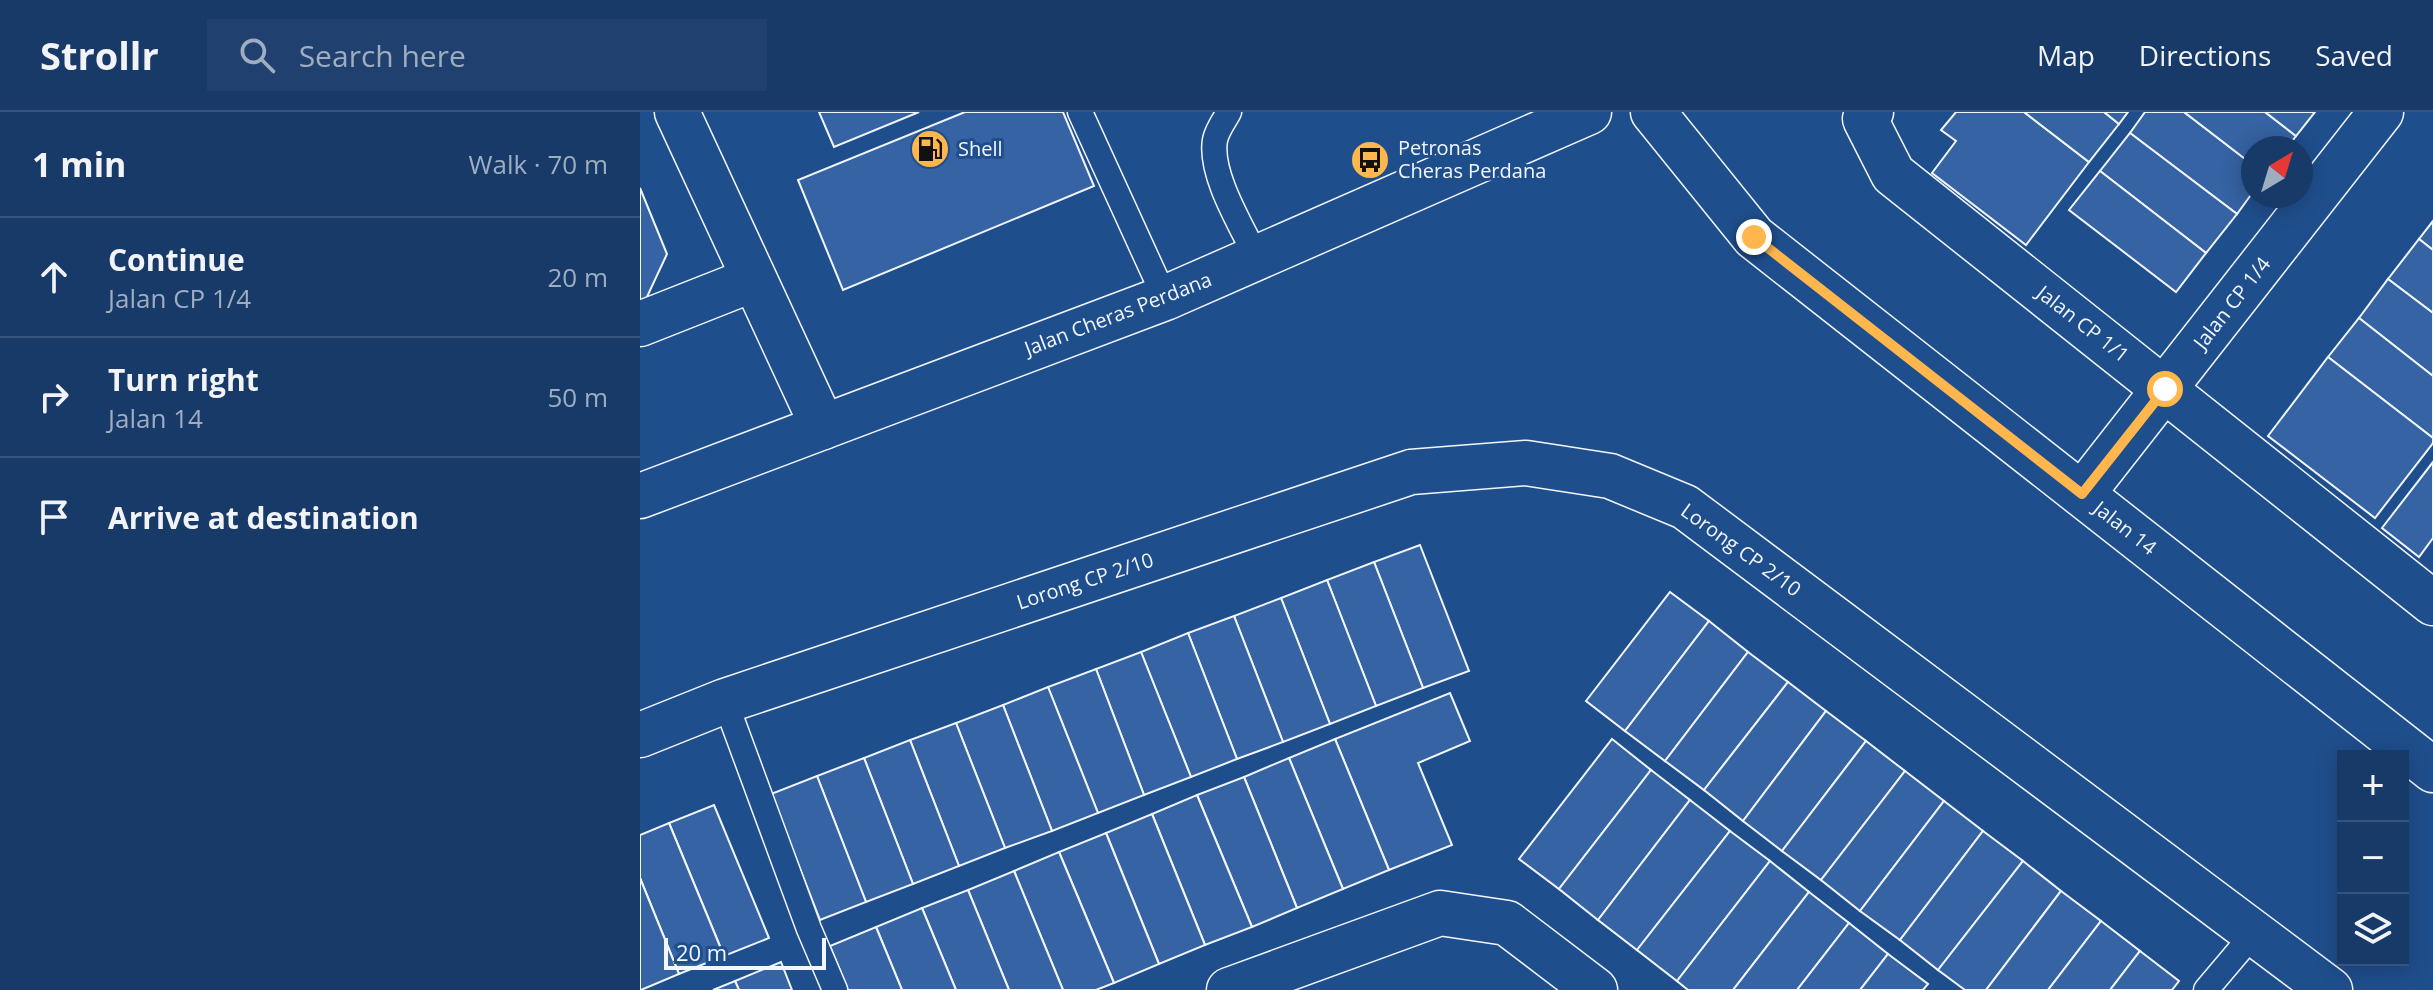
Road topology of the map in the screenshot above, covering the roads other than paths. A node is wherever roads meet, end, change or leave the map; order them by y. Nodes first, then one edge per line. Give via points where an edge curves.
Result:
1 (677, 112) edge
2 (1080, 112) edge
3 (1229, 112) edge
4 (1653, 112) edge
5 (2381, 112) edge
6 (1569, 116) edge
7 (1868, 116) edge
8 (1257, 258) junction
9 (754, 279) junction
10 (1165, 298) junction
11 (640, 324) edge
12 (2165, 389) junction
13 (823, 427) junction
14 (2082, 494) junction
15 (640, 496) edge
16 (2433, 603) edge
17 (725, 701) junction
18 (640, 735) edge
19 (2433, 770) edge
20 (2255, 932) junction
21 (835, 990) edge
22 (1229, 990) edge
23 (1595, 990) edge
24 (2206, 990) edge
25 (2330, 990) edge

1 - 9 street
2 - 10 lane
3 - 8 lane via 1215,137 1219,176
4 - 14 street, Jalan 14 via 1754,237
5 - 12 street, Jalan CP 1/4
6 - 8 street, Jalan Cheras Perdana
7 - 12 street, Jalan CP 1/1 via 1893,174
8 - 10 street, Jalan Cheras Perdana
9 - 11 street
9 - 13 street
10 - 13 street, Jalan Cheras Perdana
12 - 14 street, Jalan CP 1/4
12 - 16 street, Jalan CP 1/1
13 - 15 street, Jalan Cheras Perdana
14 - 19 street, Jalan 14
17 - 18 street, Lorong CP 2/10
17 - 20 street, Lorong CP 2/10 via 1411,472 1526,463 1610,476 1685,507
17 - 21 lane
20 - 24 lane
20 - 25 street, Lorong CP 2/10
22 - 23 street via 1440,913 1507,923

